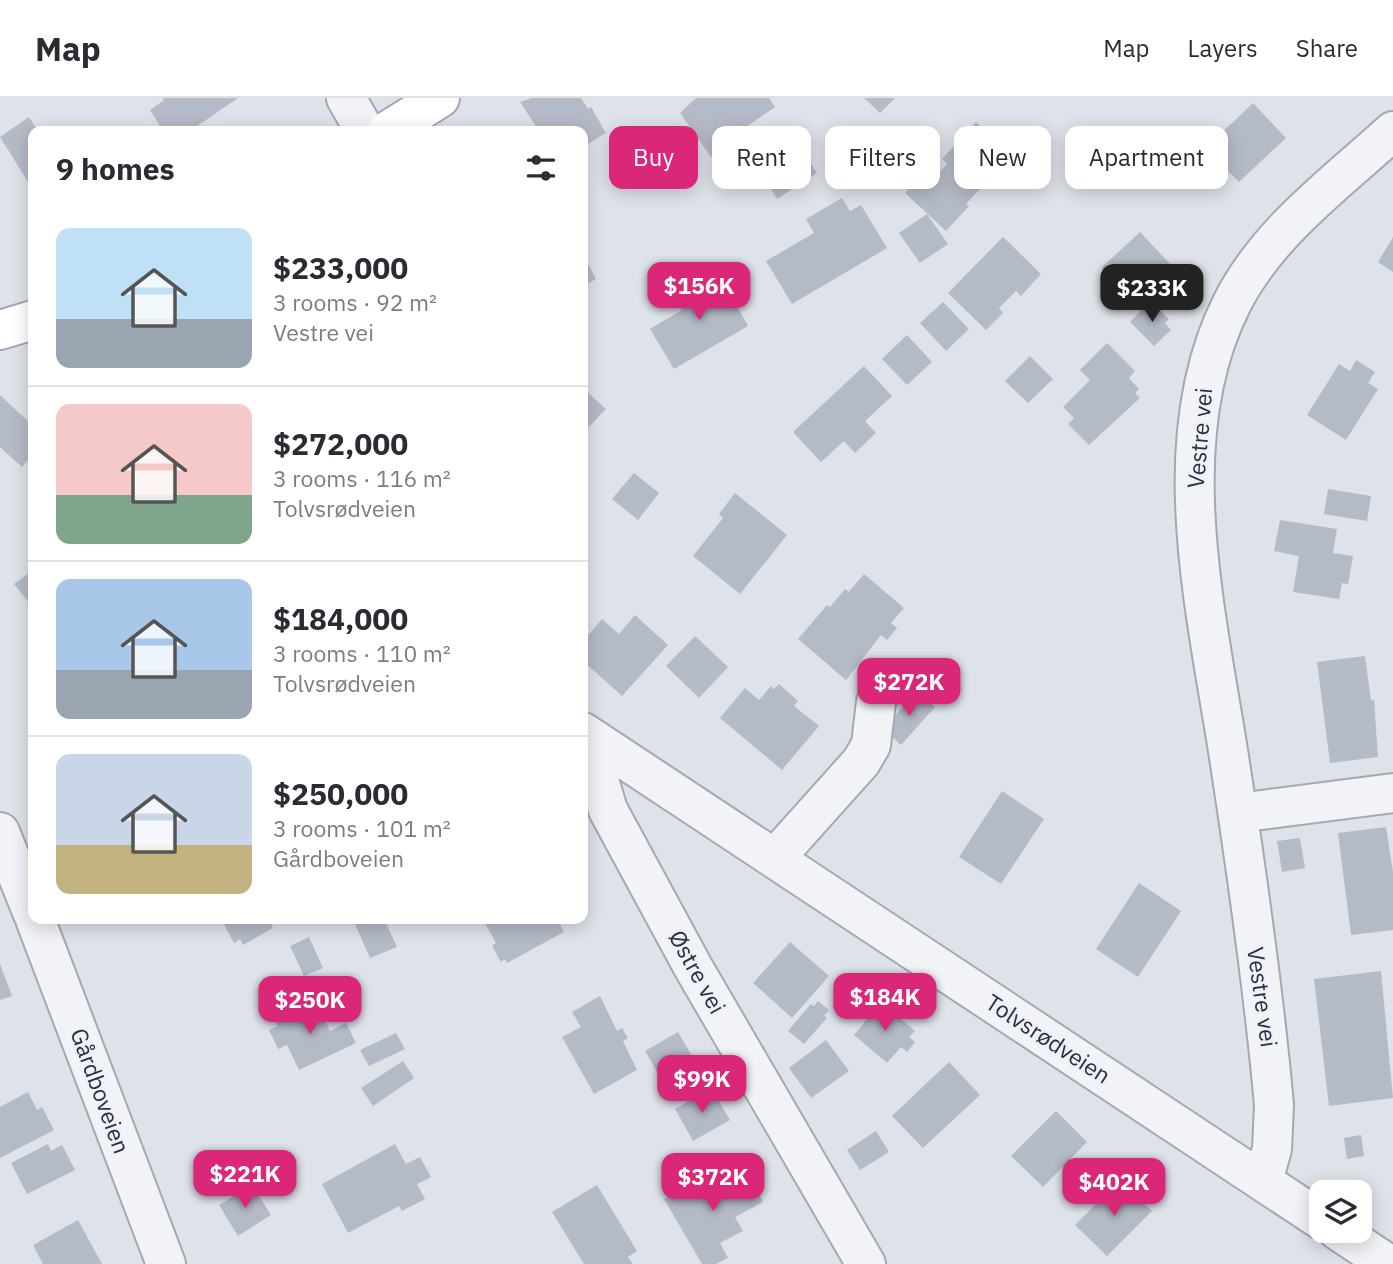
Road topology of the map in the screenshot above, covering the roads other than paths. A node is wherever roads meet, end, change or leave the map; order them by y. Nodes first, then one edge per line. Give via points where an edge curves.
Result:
1 (346, 98) edge
2 (440, 98) edge
3 (362, 126) edge
4 (395, 126) edge
5 (1393, 131) edge
6 (28, 322) edge
7 (0, 330) edge
8 (876, 702) dead end
9 (591, 738) edge
10 (1393, 793) edge
11 (1238, 813) junction
12 (0, 832) edge
13 (775, 859) junction
14 (9, 875) edge
15 (28, 906) edge
16 (37, 924) edge
17 (1263, 1181) junction
18 (1309, 1212) edge
19 (1356, 1243) edge
20 (166, 1264) edge
21 (866, 1264) edge
22 (1388, 1264) edge

1 - 3 street
2 - 4 main road
5 - 11 street, Vestre vei via 1269,244 1233,301 1199,394 1194,497
6 - 7 main road
8 - 13 street via 871,745 861,762
9 - 13 street, Tolvsrødveien
9 - 21 street, Østre vei via 608,810 693,967
10 - 11 street
11 - 17 street, Vestre vei via 1274,1105 1272,1149
12 - 14 street
13 - 17 street, Tolvsrødveien
14 - 15 street
16 - 20 street, Gårdboveien
17 - 18 street, Tolvsrødveien
19 - 22 street

